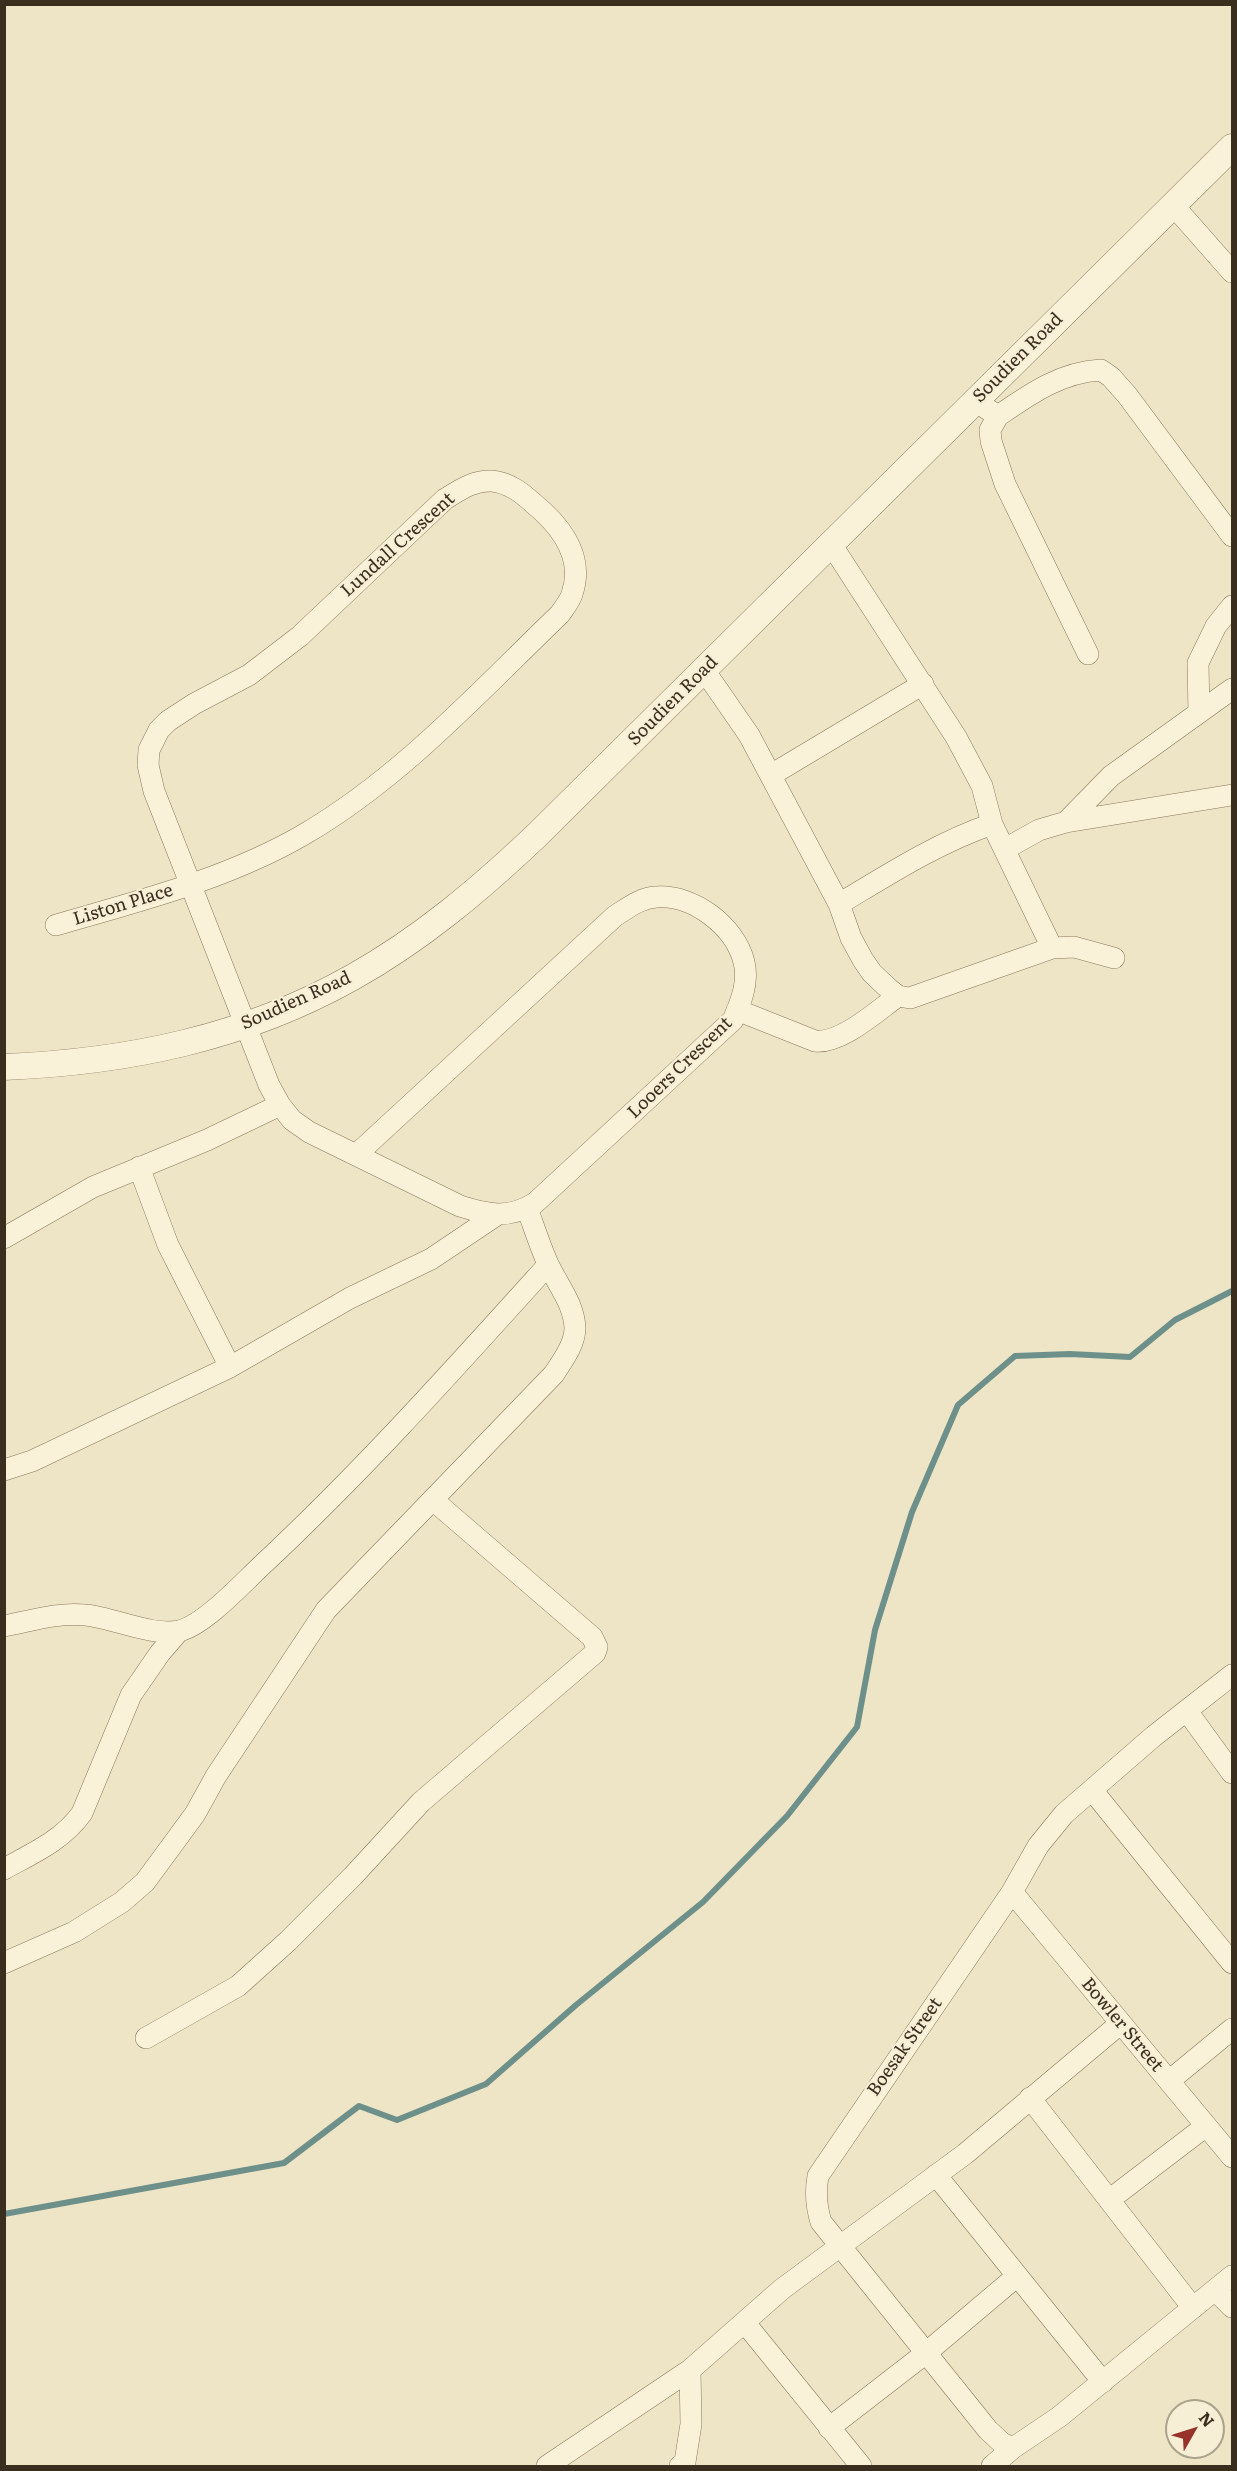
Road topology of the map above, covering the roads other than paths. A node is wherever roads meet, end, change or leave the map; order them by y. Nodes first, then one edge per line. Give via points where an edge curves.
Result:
1 (1233, 147) edge
2 (1173, 205) junction
3 (1233, 272) edge
4 (975, 401) junction
5 (998, 416) junction
6 (1233, 536) edge
7 (831, 543) junction
8 (1233, 606) edge
9 (1088, 654) dead end
10 (704, 670) junction
11 (923, 684) junction
12 (1233, 689) edge
13 (1199, 713) junction
14 (771, 775) junction
15 (1233, 795) edge
16 (1066, 822) junction
17 (992, 824) junction
18 (1005, 849) junction
19 (190, 884) junction
20 (839, 904) junction
21 (56, 925) dead end
22 (1052, 948) junction
23 (1114, 958) dead end
24 (898, 996) junction
25 (737, 1010) junction
26 (246, 1024) junction
27 (4, 1067) edge
28 (280, 1105) junction
29 (357, 1154) junction
30 (139, 1167) junction
31 (527, 1208) junction
32 (495, 1216) junction
33 (4, 1238) edge
34 (548, 1265) junction
35 (230, 1367) junction
36 (4, 1470) edge
37 (433, 1500) junction
38 (4, 1626) edge
39 (178, 1631) junction
40 (1233, 1675) edge
41 (1187, 1711) junction
42 (1233, 1773) edge
43 (1092, 1790) junction
44 (4, 1869) edge
45 (1012, 1892) junction
46 (4, 1963) edge
47 (1233, 1963) edge
48 (1121, 2023) junction
49 (1233, 2029) edge
50 (146, 2038) dead end
51 (1169, 2081) junction
52 (1030, 2098) junction
53 (1206, 2126) junction
54 (1233, 2157) edge
55 (936, 2175) junction
56 (1109, 2200) junction
57 (839, 2246) junction
58 (1017, 2276) junction
59 (1233, 2276) edge
60 (1215, 2290) junction
61 (1233, 2307) edge
62 (1193, 2308) junction
63 (745, 2323) junction
64 (926, 2353) junction
65 (690, 2370) junction
66 (1102, 2382) junction
67 (829, 2428) junction
68 (1013, 2448) junction
69 (685, 2465) edge
70 (547, 2466) edge
71 (861, 2466) edge
72 (992, 2466) edge

1 - 2 street, Soudien Road
2 - 3 street
2 - 4 street, Soudien Road
4 - 5 street
4 - 7 street, Soudien Road
5 - 6 street via 1034,391 1068,375 1101,370 1127,395
5 - 9 street via 990,430 991,441 1005,484
7 - 10 street, Soudien Road
7 - 11 street
8 - 13 street via 1216,626 1198,663
10 - 14 street
10 - 26 street, Soudien Road via 511,859 435,923 352,978
11 - 14 street
11 - 17 street via 981,786
12 - 13 street
13 - 16 street via 1111,776
14 - 20 street
15 - 16 street
16 - 18 street via 1039,830
17 - 18 street
17 - 20 street via 931,849
18 - 22 street
19 - 19 street, Lundall Crescent via 243,865 302,836 364,796 435,735 560,614 572,594 575,570 564,533 551,518 516,488 492,481 470,484 445,498 300,636 249,675 194,704 159,730 148,750 148,765
19 - 21 street, Liston Place
19 - 26 street, Lundall Crescent
20 - 24 street via 863,960
22 - 23 street via 1074,947
22 - 24 street via 910,998
24 - 25 street via 825,1042
25 - 29 street, Looers Crescent via 745,984 744,962 722,925 682,900 640,900 615,916
25 - 31 street, Looers Crescent via 733,1020
26 - 27 street, Soudien Road via 181,1045 111,1059
26 - 28 street, Looers Crescent
28 - 29 street, Looers Crescent via 309,1132
28 - 30 street
29 - 32 street, Looers Crescent via 460,1206
30 - 33 street via 93,1187
30 - 35 street via 168,1245
31 - 32 street, Looers Crescent
31 - 34 street
32 - 35 street via 431,1259 350,1298
34 - 37 street via 573,1314 571,1346 554,1374
34 - 39 street via 318,1514 215,1609
35 - 36 street via 32,1461
37 - 46 street via 326,1610 195,1814 145,1882 122,1902 74,1932
37 - 50 street via 592,1637 597,1647 595,1653 421,1802 353,1876 238,1986
38 - 39 street via 63,1614
39 - 44 street via 131,1695 73,1826
40 - 41 street, Boesak Street
41 - 42 street
41 - 43 street, Boesak Street
43 - 45 street, Boesak Street via 1064,1814 1038,1846
43 - 47 street
45 - 48 street, Bowler Street
45 - 57 street, Boesak Street via 818,2176 816,2208
48 - 51 street, Bowler Street
48 - 52 street
49 - 51 street
51 - 53 street, Bowler Street
52 - 55 street
52 - 56 street
53 - 54 street, Bowler Street
53 - 56 street
55 - 57 street
55 - 58 street
56 - 62 street
57 - 63 street
57 - 64 street, Boesak Street
58 - 64 street
58 - 66 street
59 - 60 street
60 - 61 street
60 - 62 street
62 - 66 street
63 - 65 street
63 - 67 street
64 - 67 street
64 - 68 street, Boesak Street via 987,2430
65 - 69 street via 691,2424
65 - 70 street
66 - 68 street
67 - 71 street
68 - 72 street

